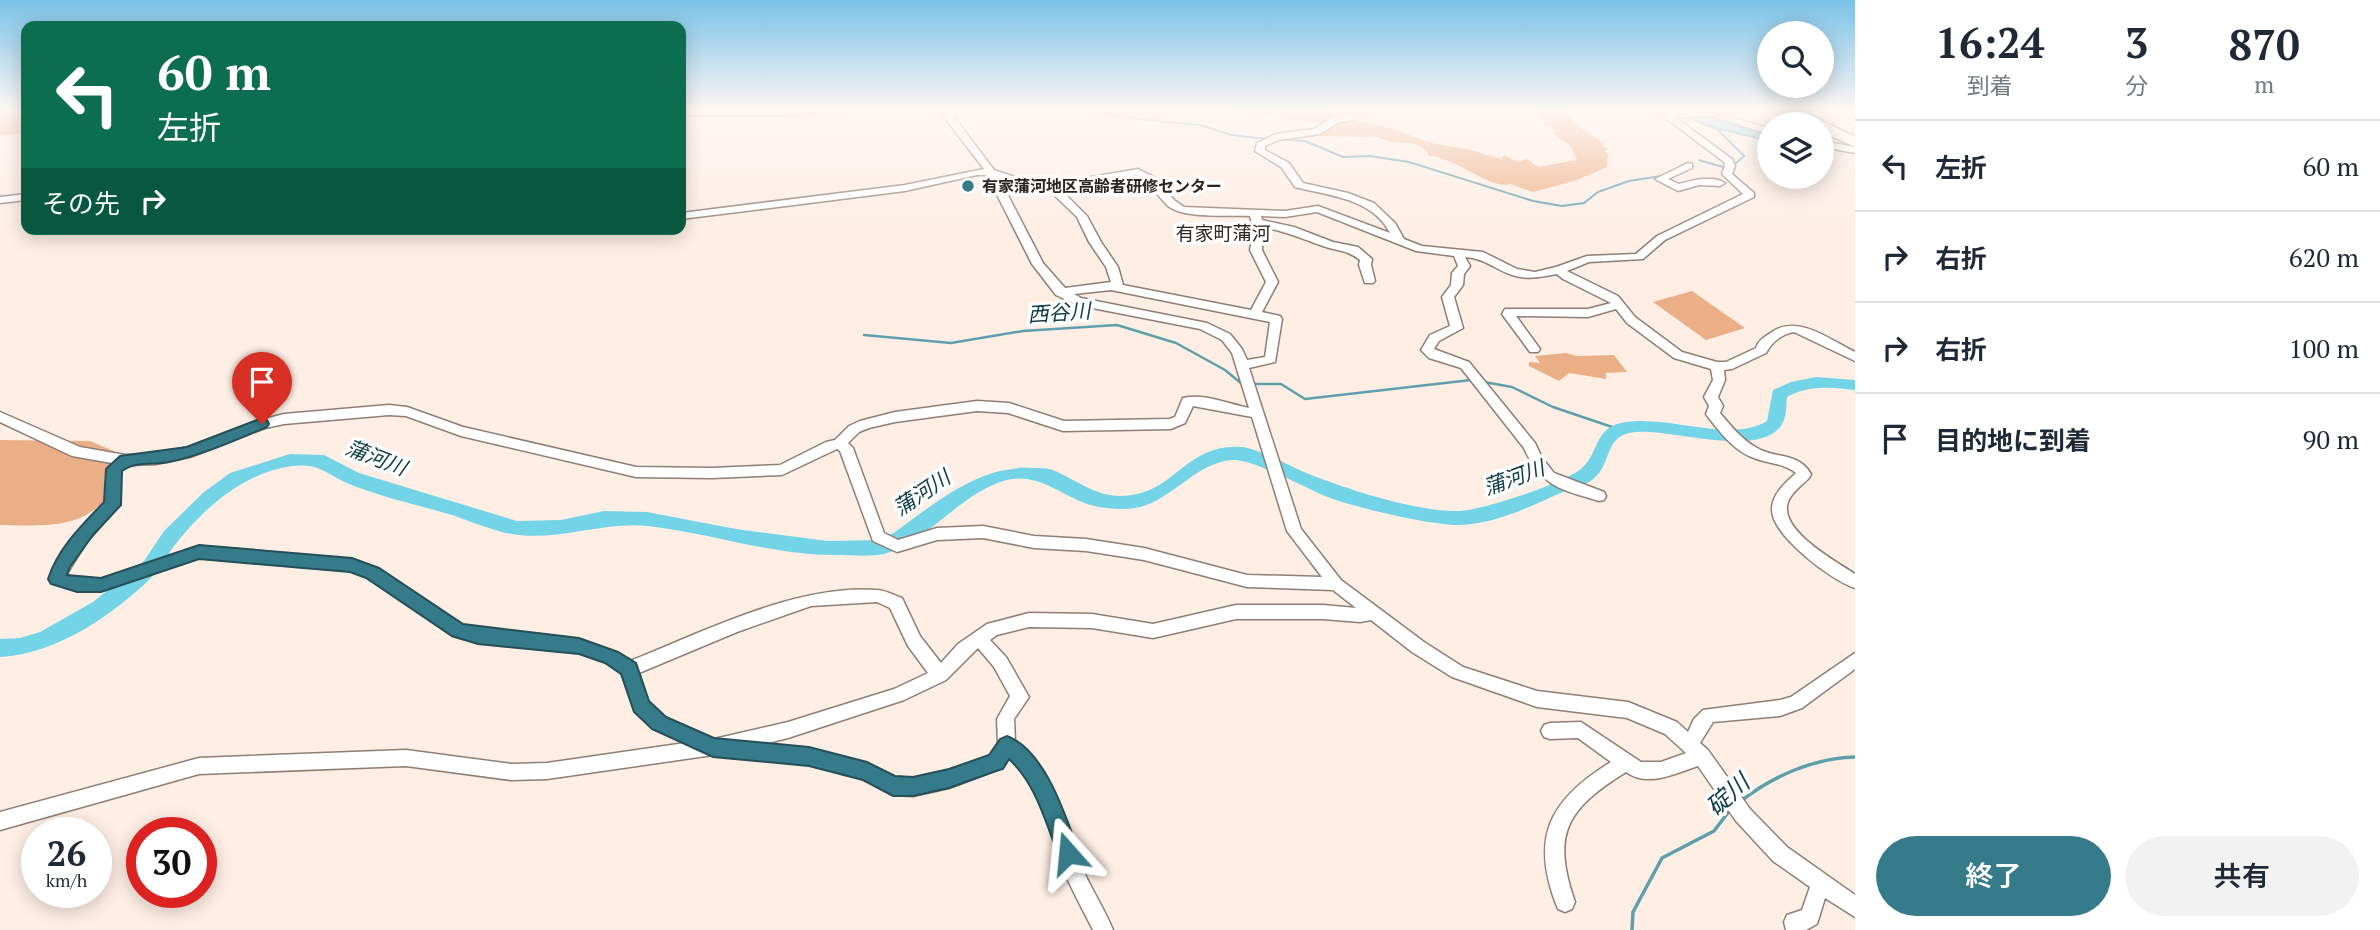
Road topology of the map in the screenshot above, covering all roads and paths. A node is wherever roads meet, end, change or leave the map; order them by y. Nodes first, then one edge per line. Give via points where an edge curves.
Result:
1 (976, 152) edge
2 (1263, 152) edge
3 (1717, 152) edge
4 (991, 172) junction
5 (1720, 183) junction
6 (1051, 186) junction
7 (1747, 197) junction
8 (21, 198) edge
9 (0, 200) edge
10 (686, 215) edge
11 (1256, 218) junction
12 (1400, 242) junction
13 (1459, 255) junction
14 (1559, 270) junction
15 (1369, 281) dead end
16 (1118, 287) junction
17 (1060, 292) junction
18 (1620, 304) junction
19 (1255, 315) junction
20 (1534, 349) dead end
21 (1855, 357) edge
22 (1242, 365) junction
23 (1717, 366) junction
24 (1258, 413) junction
25 (0, 417) edge
26 (839, 444) junction
27 (125, 460) junction
28 (1599, 496) dead end
29 (1855, 582) edge
30 (1336, 584) junction
31 (1373, 612) junction
32 (979, 638) junction
33 (1855, 660) edge
34 (629, 669) junction
35 (940, 675) junction
36 (1568, 703) junction
37 (1581, 730) junction
38 (1550, 732) dead end
39 (1007, 746) junction
40 (713, 747) junction
41 (1696, 751) junction
42 (1625, 763) junction
43 (0, 821) edge
44 (1823, 885) junction
45 (1565, 902) dead end
46 (1855, 907) edge
47 (1103, 930) edge
48 (1796, 930) edge

1 - 4 street
2 - 12 street via 1288,168 1296,184 1335,192 1372,207 1388,219
3 - 7 street via 1728,161 1728,177 1749,192
4 - 6 street via 1024,185
4 - 10 street via 905,188
4 - 17 street via 1045,275
5 - 5 street via 1686,164 1660,180 1678,188 1698,182
5 - 7 street
6 - 11 street via 1138,172 1148,176 1172,205 1182,210
6 - 16 street via 1082,216 1112,267
7 - 14 street via 1661,238 1639,257 1587,259
8 - 9 street
11 - 12 street via 1318,209
11 - 15 street via 1358,251 1366,259
11 - 19 street via 1256,250 1272,282
12 - 13 street
13 - 14 street via 1488,256 1521,274
13 - 28 street via 1464,266 1448,297 1457,328 1434,338 1427,349 1458,362 1530,446 1553,482 1579,486
14 - 18 street
16 - 17 street
16 - 19 street
17 - 22 street via 1077,301 1203,326 1226,337
18 - 20 street via 1588,313 1509,312
18 - 23 street via 1631,320 1678,355
19 - 22 street via 1276,319 1274,353 1267,362
21 - 23 street via 1796,328 1783,330 1764,343 1762,350 1728,366
22 - 24 street
23 - 29 street via 1713,414 1756,454 1801,469 1804,474 1785,493 1778,509 1782,522 1797,541
24 - 26 street via 1188,401 1180,420 1171,424 1063,426 1009,408 977,406 865,424
24 - 30 street via 1294,531
25 - 27 street via 76,452
26 - 27 street via 782,470 636,472 389,410 284,419 190,452
26 - 30 street via 846,448 875,529 890,544 983,531 1034,542 1144,554 1247,581
27 - 34 street via 114,469 113,505 87,530 62,564 57,579 101,585 199,552 352,565 373,573 458,631 579,646
30 - 31 street
31 - 32 street via 1236,612 1153,631 1092,621 1029,620
31 - 36 street via 1458,672 1537,699
32 - 35 street
32 - 39 street via 1000,662 1020,697 1004,718
33 - 41 street via 1796,703 1709,715 1700,725
34 - 35 street via 811,600 878,596 896,603 914,641
34 - 40 street via 641,706 659,723
35 - 40 street via 898,695 788,730
36 - 37 street
36 - 41 street via 1628,710 1651,718 1671,728
37 - 38 street
37 - 42 street
39 - 40 street via 996,762 913,787 893,786 867,772 809,756
39 - 47 street via 1020,755 1049,803 1075,874
40 - 43 street via 547,771 511,772 406,758 199,766
41 - 42 street via 1647,771
41 - 44 street via 1737,807 1780,854
42 - 45 street via 1599,778 1562,813 1552,846 1552,865
44 - 46 street
44 - 48 street via 1814,897 1810,917 1794,922

